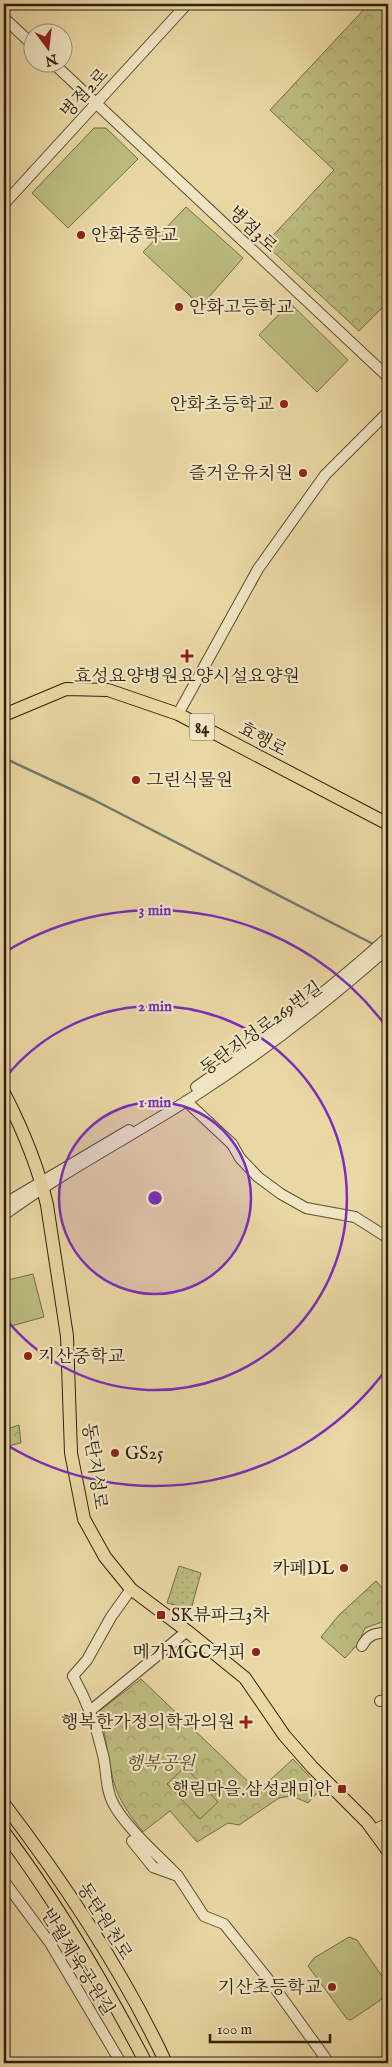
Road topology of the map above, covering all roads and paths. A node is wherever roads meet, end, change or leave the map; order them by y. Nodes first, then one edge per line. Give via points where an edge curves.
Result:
1 (187, 4) edge
2 (4, 18) edge
3 (22, 35) edge
4 (62, 72) edge
5 (96, 104) junction
6 (4, 204) edge
7 (388, 377) edge
8 (388, 412) edge
9 (178, 714) junction
10 (4, 715) edge
11 (388, 824) edge
12 (388, 937) edge
13 (388, 948) edge
14 (365, 964) junction
15 (4, 1093) edge
16 (186, 1101) junction
17 (41, 1184) junction
18 (4, 1204) edge
19 (4, 1215) edge
20 (388, 1238) edge
21 (131, 1589) junction
22 (187, 1631) junction
23 (388, 1632) edge
24 (362, 1646) dead end
25 (90, 1711) junction
26 (4, 1804) edge
27 (388, 1823) edge
28 (374, 1830) junction
29 (4, 1832) edge
30 (132, 1841) dead end
31 (388, 1851) edge
32 (178, 1876) junction
33 (4, 1881) edge
34 (121, 2063) edge
35 (146, 2063) edge
36 (166, 2063) edge
37 (329, 2063) edge

1 - 5 street, 병점2로
2 - 3 street
4 - 5 street, 병점3로
5 - 6 street, 병점2로
5 - 7 street, 병점3로
8 - 9 street via 325,475 258,570
9 - 10 main road, 효행로 / 84 via 108,690 66,690
9 - 11 main road, 효행로 / 84
12 - 14 street
13 - 14 street
14 - 16 street, 동탄지성로269번길 via 322,1005
14 - 17 street via 190,1091
15 - 17 main road, 동탄지성로 via 20,1124
16 - 17 street, 동탄지성로269번길 via 114,1147
16 - 20 street via 232,1144 258,1177 281,1194 306,1208 355,1217
17 - 18 street
17 - 19 street
17 - 21 main road, 동탄지성로 via 67,1336 71,1453 84,1519 105,1557
21 - 22 main road, 동탄지성로
21 - 25 street via 87,1660 73,1676
22 - 25 street
22 - 28 main road, 동탄지성로 via 244,1678 284,1735
23 - 24 street via 366,1638
25 - 32 street via 104,1757 106,1785 116,1808
26 - 36 main road, 동탄원천로 via 103,1948
27 - 28 street
28 - 31 main road, 동탄지성로
29 - 35 main road, 동탄원천로 via 62,1913
30 - 32 street via 154,1867
32 - 37 street via 204,1916 224,1924
33 - 34 street, 반월체육공원길 via 50,1943

